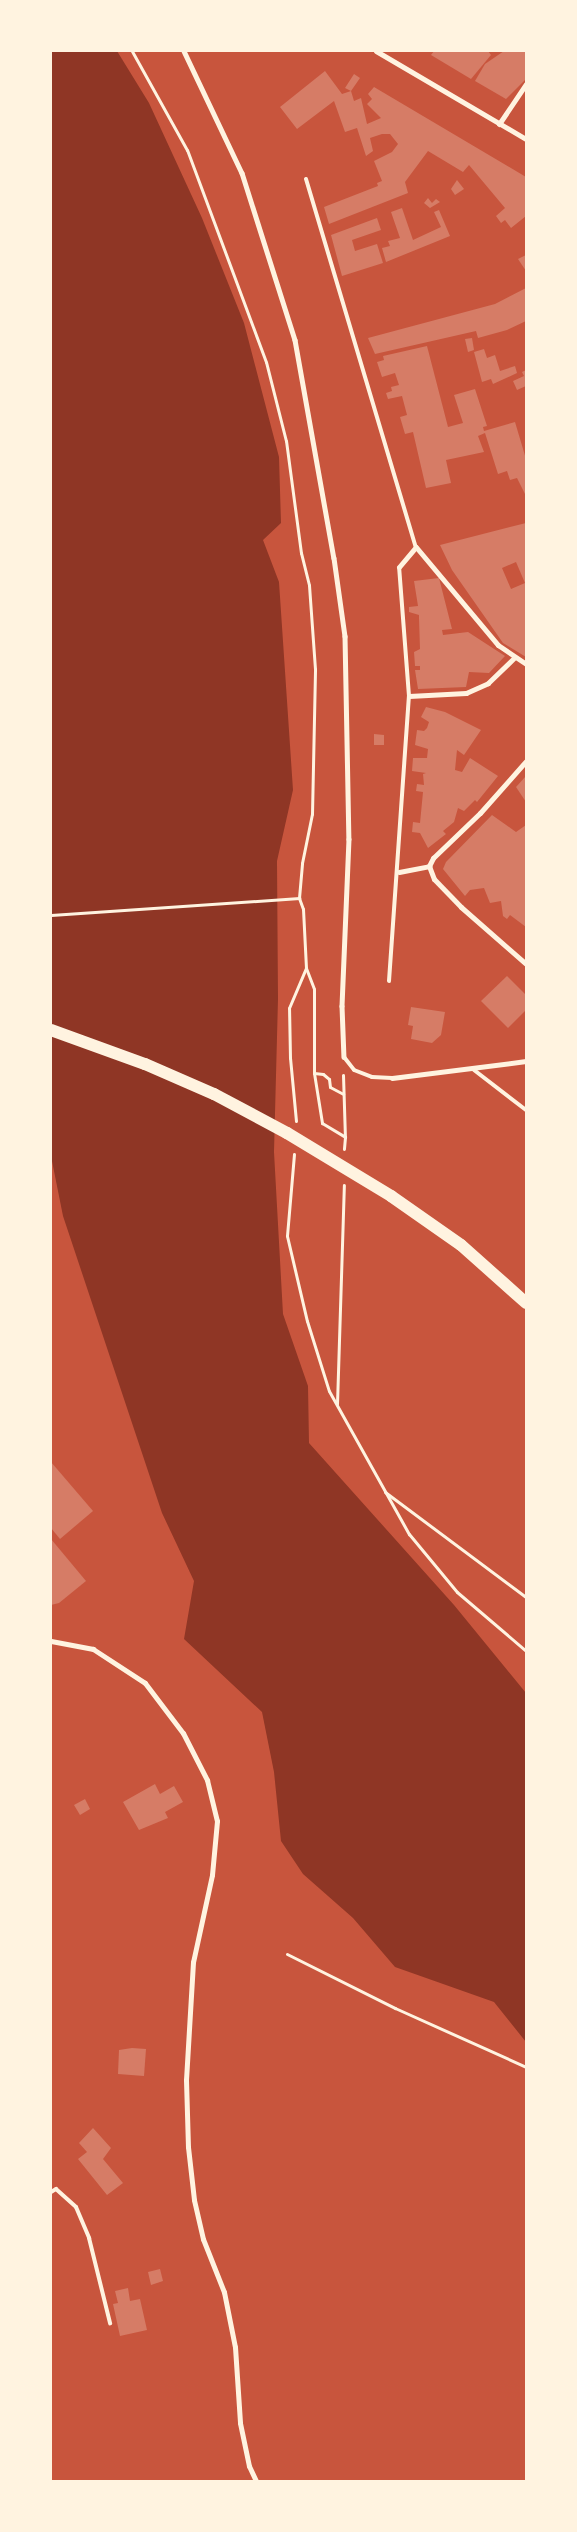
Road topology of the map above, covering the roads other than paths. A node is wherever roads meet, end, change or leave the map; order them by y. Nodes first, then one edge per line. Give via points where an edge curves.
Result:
1 (184, 51) edge
2 (376, 51) edge
3 (526, 84) edge
4 (499, 124) junction
5 (526, 139) edge
6 (306, 179) dead end
7 (416, 547) junction
8 (399, 567) joint
9 (515, 657) junction
10 (526, 664) edge
11 (409, 696) junction
12 (526, 761) edge
13 (429, 866) junction
14 (399, 872) junction
15 (526, 964) edge
16 (389, 981) dead end
17 (51, 1030) edge
18 (344, 1057) joint
19 (526, 1061) edge
20 (474, 1070) junction
21 (392, 1078) joint
22 (526, 1110) edge
23 (526, 1303) edge
24 (51, 1640) edge
25 (51, 2192) edge
26 (110, 2323) dead end
27 (256, 2481) edge

1 - 18 street via 242,173 295,340 333,548 346,655 349,839 342,1006
2 - 4 street
3 - 4 street
4 - 5 street
6 - 7 lane
7 - 8 street
7 - 9 street via 498,645
8 - 11 lane
9 - 10 street
9 - 11 street via 488,683 466,693
11 - 14 lane
12 - 13 street
13 - 14 street
13 - 15 street via 434,879 461,907
14 - 16 lane
17 - 23 main road via 145,1064 214,1094 391,1196 461,1245
18 - 21 lane via 354,1070 372,1077
19 - 20 street
20 - 21 street
20 - 22 lane
24 - 27 street via 93,1649 145,1683 183,1733 207,1780 217,1821 212,1875 193,1962 186,2080 188,2147 194,2200 203,2239 224,2292 235,2347 240,2423 249,2466
25 - 26 lane via 56,2189 76,2207 89,2238

